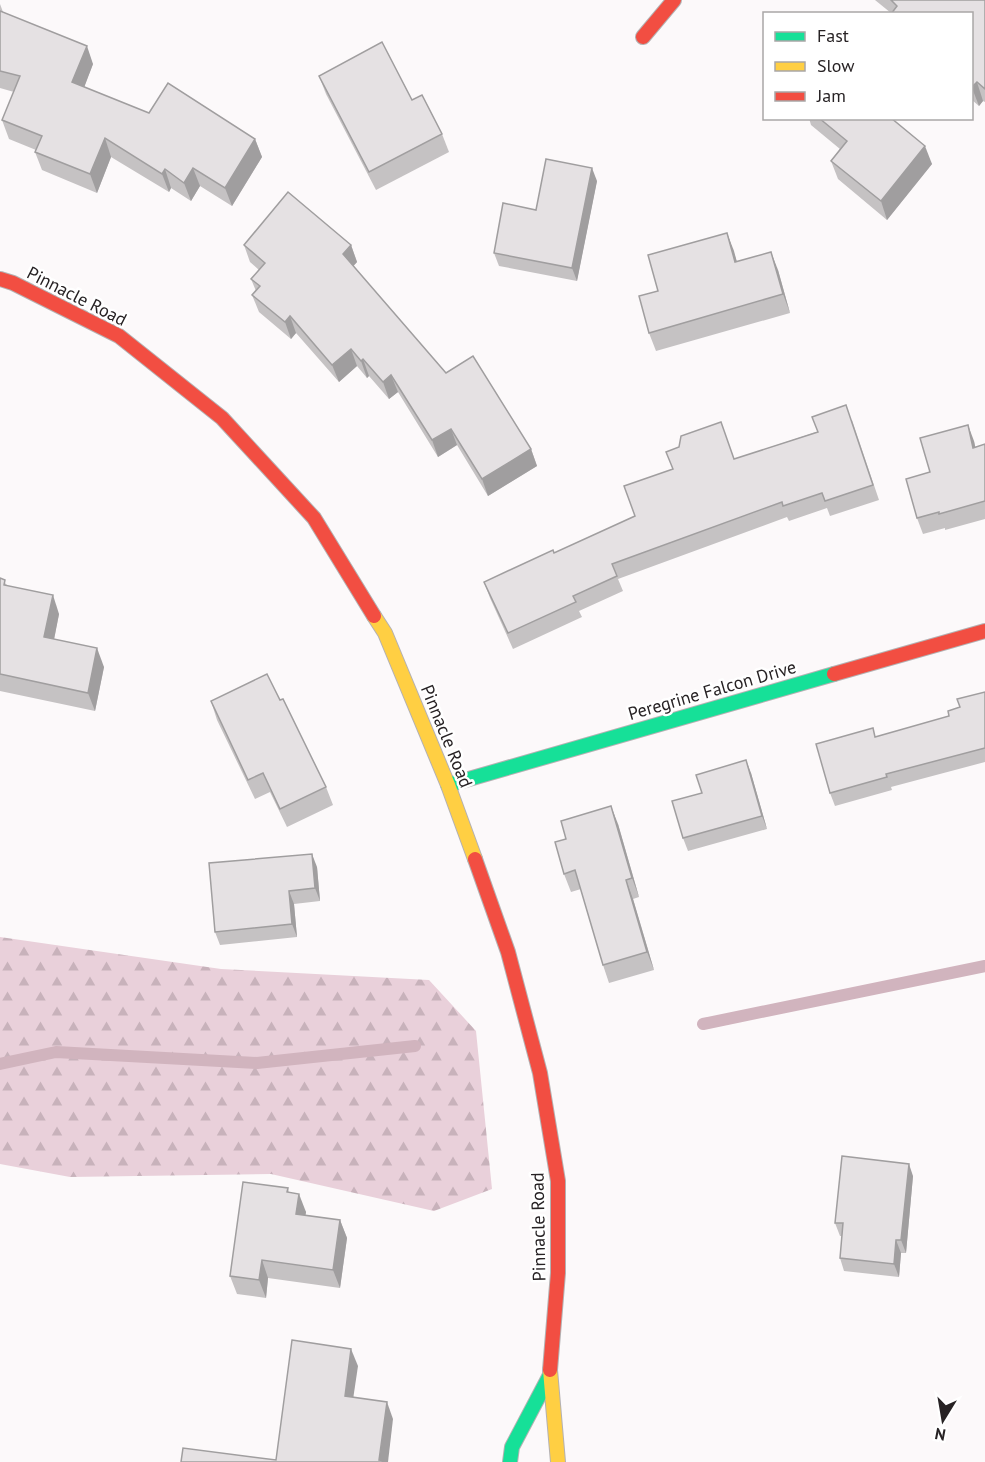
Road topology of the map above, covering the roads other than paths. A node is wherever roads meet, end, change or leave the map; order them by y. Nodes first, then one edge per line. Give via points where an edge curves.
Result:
1 (674, 0) edge
2 (643, 37) dead end
3 (0, 279) edge
4 (985, 630) edge
5 (448, 785) junction
6 (550, 1375) junction
7 (510, 1462) edge
8 (558, 1462) edge

1 - 2 street
3 - 5 street, Pinnacle Road via 119,336 222,418 314,518 385,633
4 - 5 street, Peregrine Falcon Drive
5 - 6 street, Pinnacle Road via 508,952 540,1073 558,1181 558,1272
6 - 7 street, Pinnacle Road via 512,1447
6 - 8 street, Pinnacle Road

